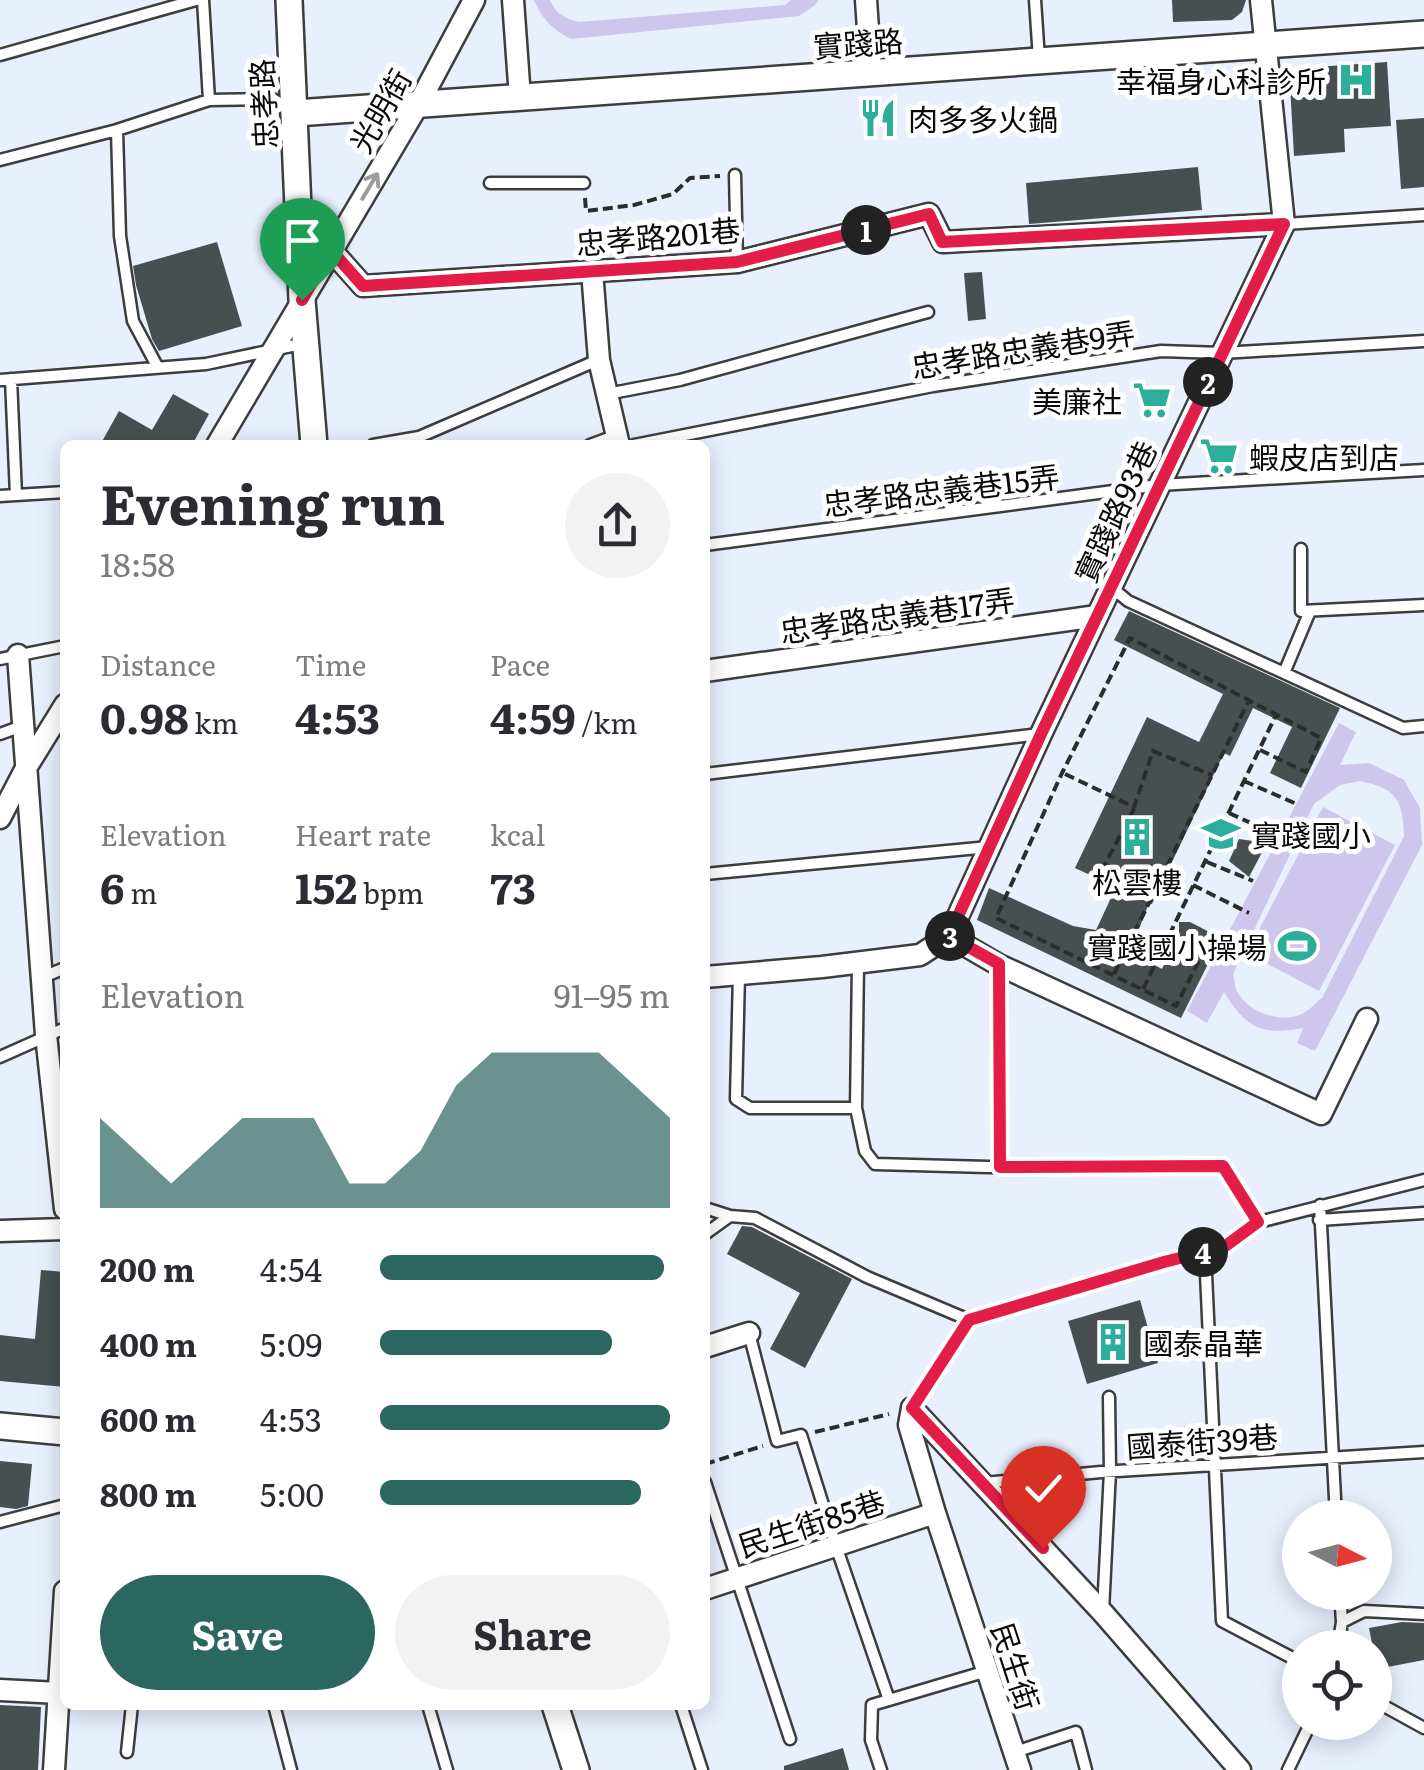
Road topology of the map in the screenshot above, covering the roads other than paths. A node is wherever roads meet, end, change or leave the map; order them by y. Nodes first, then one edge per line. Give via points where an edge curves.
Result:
1 (200, 0) edge
2 (289, 0) edge
3 (474, 0) edge
4 (513, 0) edge
5 (866, 0) edge
6 (1035, 0) edge
7 (1261, 0) edge
8 (1424, 34) edge
9 (1264, 45) junction
10 (0, 55) edge
11 (1039, 62) junction
12 (871, 73) junction
13 (520, 98) junction
14 (209, 100) junction
15 (418, 105) junction
16 (296, 113) junction
17 (117, 130) junction
18 (0, 160) edge
19 (736, 175) road end
20 (584, 183) road end
21 (490, 184) dead end
22 (1424, 215) edge
23 (1284, 224) junction
24 (331, 250) junction
25 (737, 262) junction
26 (592, 271) junction
27 (302, 300) junction
28 (928, 312) dead end
29 (1424, 342) edge
30 (306, 343) junction
31 (273, 349) junction
32 (1222, 354) junction
33 (599, 360) junction
34 (158, 366) junction
35 (0, 372) edge
36 (4, 379) edge
37 (607, 394) junction
38 (220, 440) edge
39 (314, 440) edge
40 (402, 440) edge
41 (623, 440) edge
42 (635, 440) edge
43 (1424, 470) edge
44 (1159, 486) junction
45 (60, 492) edge
46 (16, 495) junction
47 (0, 496) edge
48 (710, 543) edge
49 (1300, 549) dead end
50 (1111, 587) junction
51 (1424, 605) edge
52 (1310, 611) junction
53 (1097, 616) junction
54 (60, 647) edge
55 (9, 657) edge
56 (710, 670) edge
57 (1284, 673) junction
58 (60, 714) edge
59 (23, 725) junction
60 (1424, 726) edge
61 (0, 734) edge
62 (1041, 734) junction
63 (26, 768) junction
64 (710, 773) edge
65 (1, 816) edge
66 (990, 847) junction
67 (710, 874) edge
68 (949, 936) junction
69 (858, 964) junction
70 (999, 964) junction
71 (60, 970) edge
72 (739, 973) junction
73 (710, 976) edge
74 (42, 978) junction
75 (1367, 1019) dead end
76 (56, 1031) edge
77 (0, 1057) edge
78 (856, 1108) junction
79 (60, 1110) edge
80 (1000, 1167) junction
81 (1424, 1180) edge
82 (1320, 1205) junction
83 (710, 1210) edge
84 (1424, 1213) edge
85 (730, 1216) junction
86 (1319, 1220) junction
87 (1258, 1222) junction
88 (60, 1228) edge
89 (710, 1230) edge
90 (0, 1231) edge
91 (1204, 1252) junction
92 (969, 1320) junction
93 (749, 1333) joint
94 (710, 1345) edge
95 (1109, 1398) dead end
96 (912, 1408) junction
97 (0, 1426) edge
98 (60, 1432) edge
99 (1424, 1452) edge
100 (1333, 1457) junction
101 (1216, 1464) junction
102 (1110, 1472) junction
103 (984, 1482) junction
104 (710, 1497) edge
105 (1335, 1500) edge
106 (60, 1506) edge
107 (935, 1513) junction
108 (0, 1522) edge
109 (836, 1546) junction
110 (738, 1578) junction
111 (710, 1587) edge
112 (1341, 1610) edge
113 (1103, 1612) junction
114 (1424, 1614) edge
115 (1342, 1622) junction
116 (1341, 1630) edge
117 (1282, 1653) edge
118 (987, 1671) junction
119 (0, 1690) edge
120 (60, 1694) edge
121 (889, 1700) junction
122 (60, 1710) edge
123 (131, 1710) edge
124 (275, 1710) edge
125 (429, 1710) edge
126 (556, 1710) edge
127 (683, 1710) edge
128 (1392, 1711) edge
129 (1424, 1728) edge
130 (790, 1738) dead end
131 (1302, 1740) edge
132 (127, 1752) dead end
133 (1018, 1761) edge
134 (1241, 1769) edge
135 (54, 1770) edge
136 (291, 1770) edge
137 (446, 1770) edge
138 (576, 1770) edge
139 (702, 1770) edge
140 (881, 1770) edge
141 (1086, 1770) edge
142 (1288, 1770) edge

1 - 10 lane
1 - 14 lane
2 - 16 street, 忠孝路
3 - 15 street, 光明街
4 - 13 street
5 - 12 street
6 - 11 lane
7 - 9 street
8 - 9 street, 實踐路
9 - 11 street, 實踐路
9 - 23 street
11 - 12 street, 實踐路
12 - 13 street, 實踐路
13 - 15 street, 實踐路
14 - 16 lane via 273,100
14 - 17 lane
15 - 16 street, 實踐路
24 -> 15 street, 光明街
16 - 27 street, 忠孝路
17 - 18 lane
17 - 34 lane via 120,236 133,321
19 - 25 lane
20 - 21 lane
22 - 23 lane
23 - 25 street, 忠孝路201巷 via 942,242 929,214
23 - 32 street, 實踐路93巷
24 - 26 street, 忠孝路201巷 via 363,286
24 - 27 street, 光明街
25 - 26 street, 忠孝路201巷
26 - 33 street
27 - 30 street, 忠孝路
27 - 31 street
28 - 37 lane
29 - 32 lane, 忠孝路忠義巷9弄
30 - 31 lane
30 - 39 street, 忠孝路
31 - 34 lane via 206,364
31 - 38 street
32 - 42 lane, 忠孝路忠義巷9弄 via 1162,351
32 - 44 street, 實踐路93巷
33 - 37 street
33 - 40 lane
34 - 36 lane
35 - 36 lane
36 - 46 lane
37 - 41 street
43 - 44 lane, 忠孝路忠義巷15弄
44 - 48 lane, 忠孝路忠義巷15弄
44 - 50 street, 實踐路93巷
45 - 46 lane
46 - 47 lane
49 - 52 lane via 1301,611
50 - 53 street, 實踐路93巷
50 - 57 lane
51 - 52 lane
52 - 57 lane
53 - 56 street, 忠孝路忠義巷17弄
53 - 62 street, 實踐路93巷
54 - 55 lane
55 - 59 street
57 - 60 lane via 1403,728
58 - 63 street
59 - 61 lane
59 - 63 street
62 - 64 lane
62 - 66 street, 實踐路93巷
63 - 65 street
63 - 74 street
66 - 67 lane
66 - 68 street, 實踐路93巷
68 - 69 street via 920,955
68 - 70 street
69 - 72 street
69 - 78 lane
70 - 75 street via 1321,1114
70 - 80 lane
71 - 74 lane
72 - 73 street
72 - 78 lane via 736,1098 750,1108
74 - 76 street
76 - 77 lane
76 - 79 street
78 - 80 lane via 865,1151 875,1164
80 - 87 lane via 1223,1166
81 - 82 lane
82 - 86 lane
82 - 87 lane
83 - 85 lane
84 - 86 lane
85 - 89 lane
85 - 92 lane via 755,1218
86 - 100 lane
87 - 91 lane via 1224,1247
88 - 90 street
91 - 92 lane
91 - 101 lane
92 - 96 lane
93 - 94 street
93 - 109 lane via 777,1441 801,1435
95 - 102 lane
96 - 103 street
96 - 107 street, 民生街 via 909,1424
97 - 98 street
99 - 100 lane, 國泰街39巷
100 - 101 lane, 國泰街39巷
100 - 105 lane
101 - 102 lane, 國泰街39巷
101 - 117 lane via 1222,1622
102 - 103 lane, 國泰街39巷
102 - 113 lane
103 - 113 street
104 - 110 lane
106 - 108 lane
107 - 109 street, 民生街85巷
107 - 118 street, 民生街
109 - 110 street, 民生街85巷
109 - 121 lane
110 - 111 street, 民生街85巷
110 - 130 lane
112 - 115 lane
113 - 134 street
114 - 115 lane via 1364,1611
115 - 116 lane
118 - 121 lane
118 - 133 street, 民生街
119 - 120 street
121 - 140 lane via 872,1705 871,1740
122 - 135 street
123 - 132 lane
124 - 136 lane
125 - 137 lane
126 - 138 street
127 - 139 lane
128 - 129 lane
131 - 142 lane
133 - 141 lane via 1076,1732

